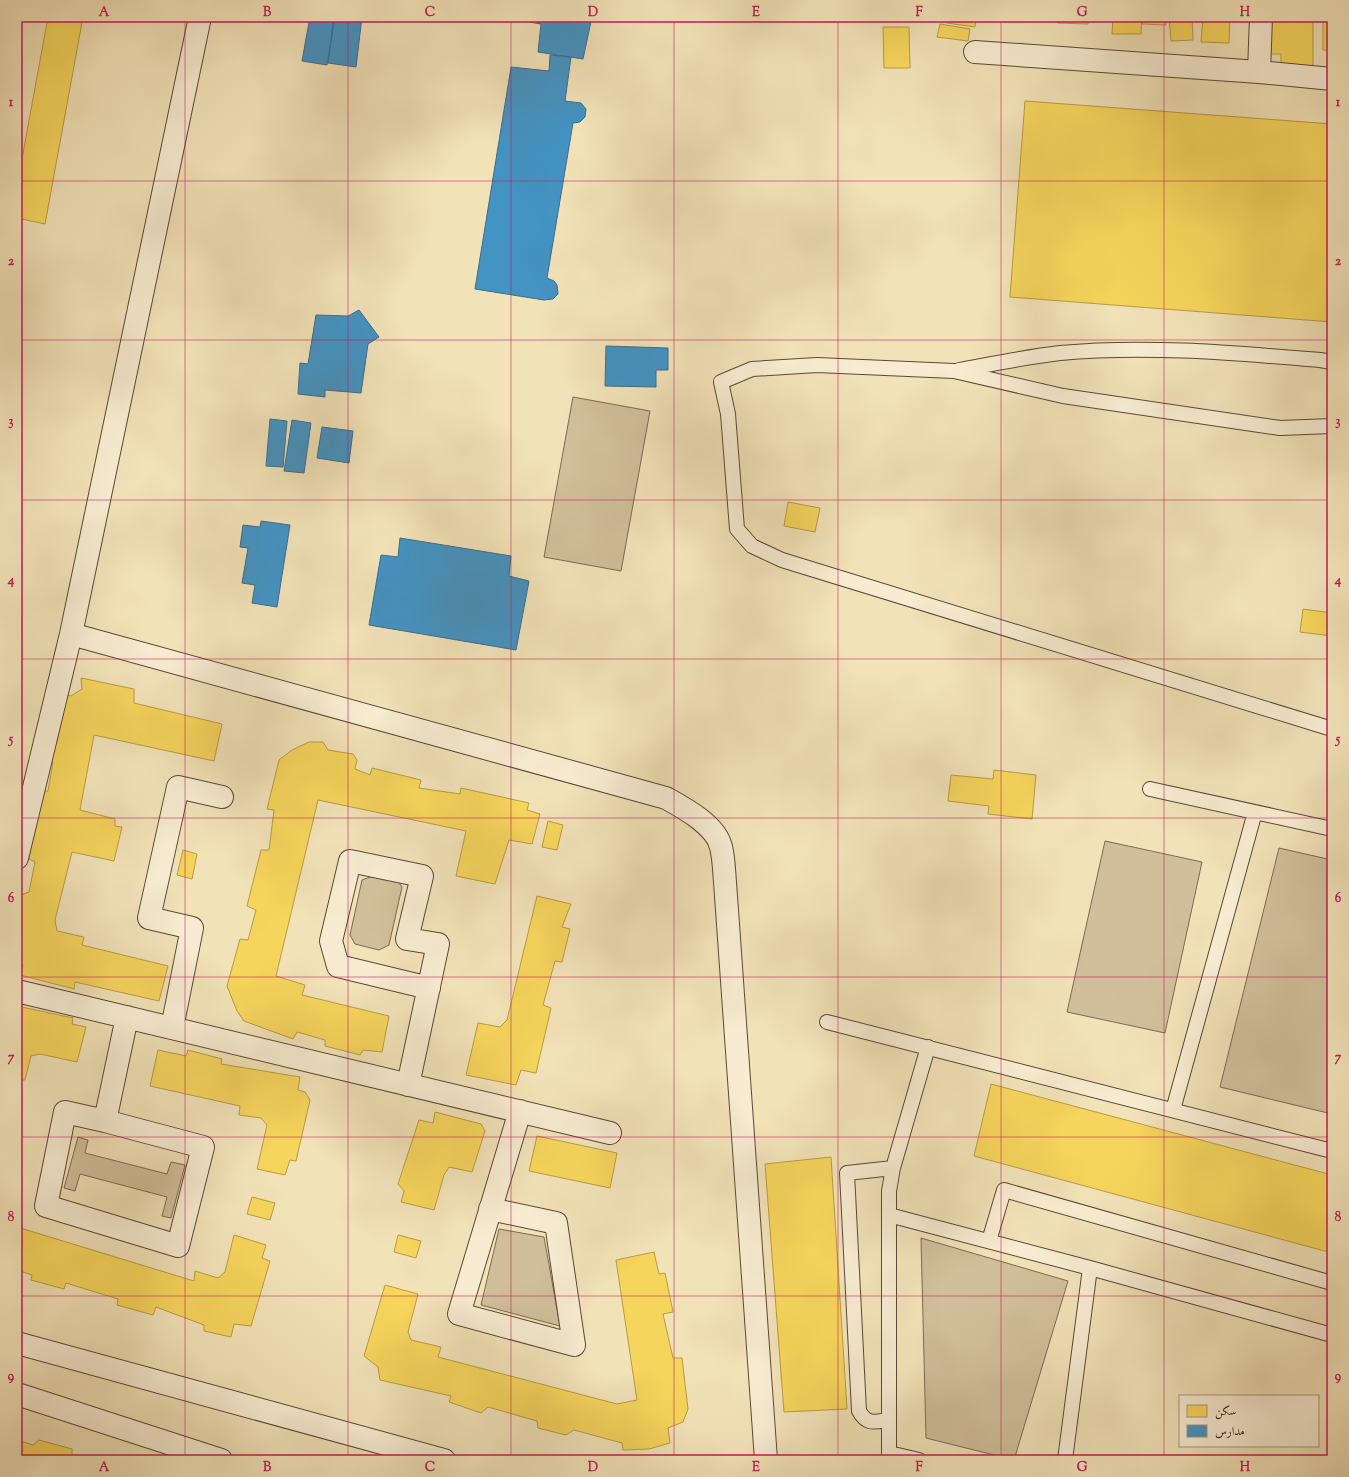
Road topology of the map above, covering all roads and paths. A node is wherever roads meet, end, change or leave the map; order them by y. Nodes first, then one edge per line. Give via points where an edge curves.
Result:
1 (200, 17) edge
2 (1261, 17) edge
3 (975, 52) dead end
4 (1259, 72) junction
5 (1332, 79) edge
6 (1332, 362) edge
7 (954, 371) junction
8 (1332, 426) edge
9 (71, 634) junction
10 (1332, 729) edge
11 (1150, 789) dead end
12 (222, 797) dead end
13 (1255, 812) junction
14 (1332, 829) edge
15 (17, 858) edge
16 (429, 988) junction
17 (17, 991) edge
18 (127, 1017) junction
19 (827, 1022) dead end
20 (172, 1028) junction
21 (928, 1047) junction
22 (408, 1085) junction
23 (1173, 1110) junction
24 (520, 1111) junction
25 (105, 1121) junction
26 (610, 1133) dead end
27 (1332, 1151) edge
28 (893, 1168) junction
29 (490, 1209) junction
30 (889, 1215) junction
31 (989, 1241) junction
32 (1090, 1268) junction
33 (1332, 1283) edge
34 (1332, 1335) edge
35 (17, 1343) edge
36 (17, 1394) edge
37 (889, 1420) junction
38 (221, 1460) edge
39 (444, 1460) edge
40 (766, 1460) edge
41 (919, 1460) edge
42 (1066, 1460) edge

1 - 9 street
2 - 4 street
3 - 4 street
4 - 5 street
6 - 7 lane via 1236,353 1135,350 1061,353
7 - 8 lane via 1063,396 1280,428
7 - 10 lane via 817,365 752,369 721,382 728,414 737,529 752,546 782,560
9 - 15 street
9 - 40 street via 666,798 694,814 711,829 721,846 725,882
11 - 13 lane
12 - 20 street via 178,788 149,918 192,928
13 - 14 lane
13 - 23 lane
16 - 16 street via 338,966 331,941 350,861 422,876 407,939 438,944
16 - 22 street
17 - 18 street
18 - 20 street
18 - 25 street
19 - 21 lane
20 - 22 street
21 - 23 lane
21 - 28 lane
22 - 24 street
23 - 27 lane
24 - 26 street
24 - 29 street
25 - 25 street via 203,1147 178,1246 46,1206 65,1112
28 - 30 lane via 889,1190
28 - 37 lane via 847,1173 859,1411 864,1419 873,1422
29 - 29 street via 459,1314 574,1345 556,1223
30 - 31 lane
30 - 37 lane
31 - 32 lane
31 - 33 lane via 1004,1190
32 - 34 lane
32 - 42 lane
35 - 39 street
36 - 38 street
37 - 41 lane via 889,1453

